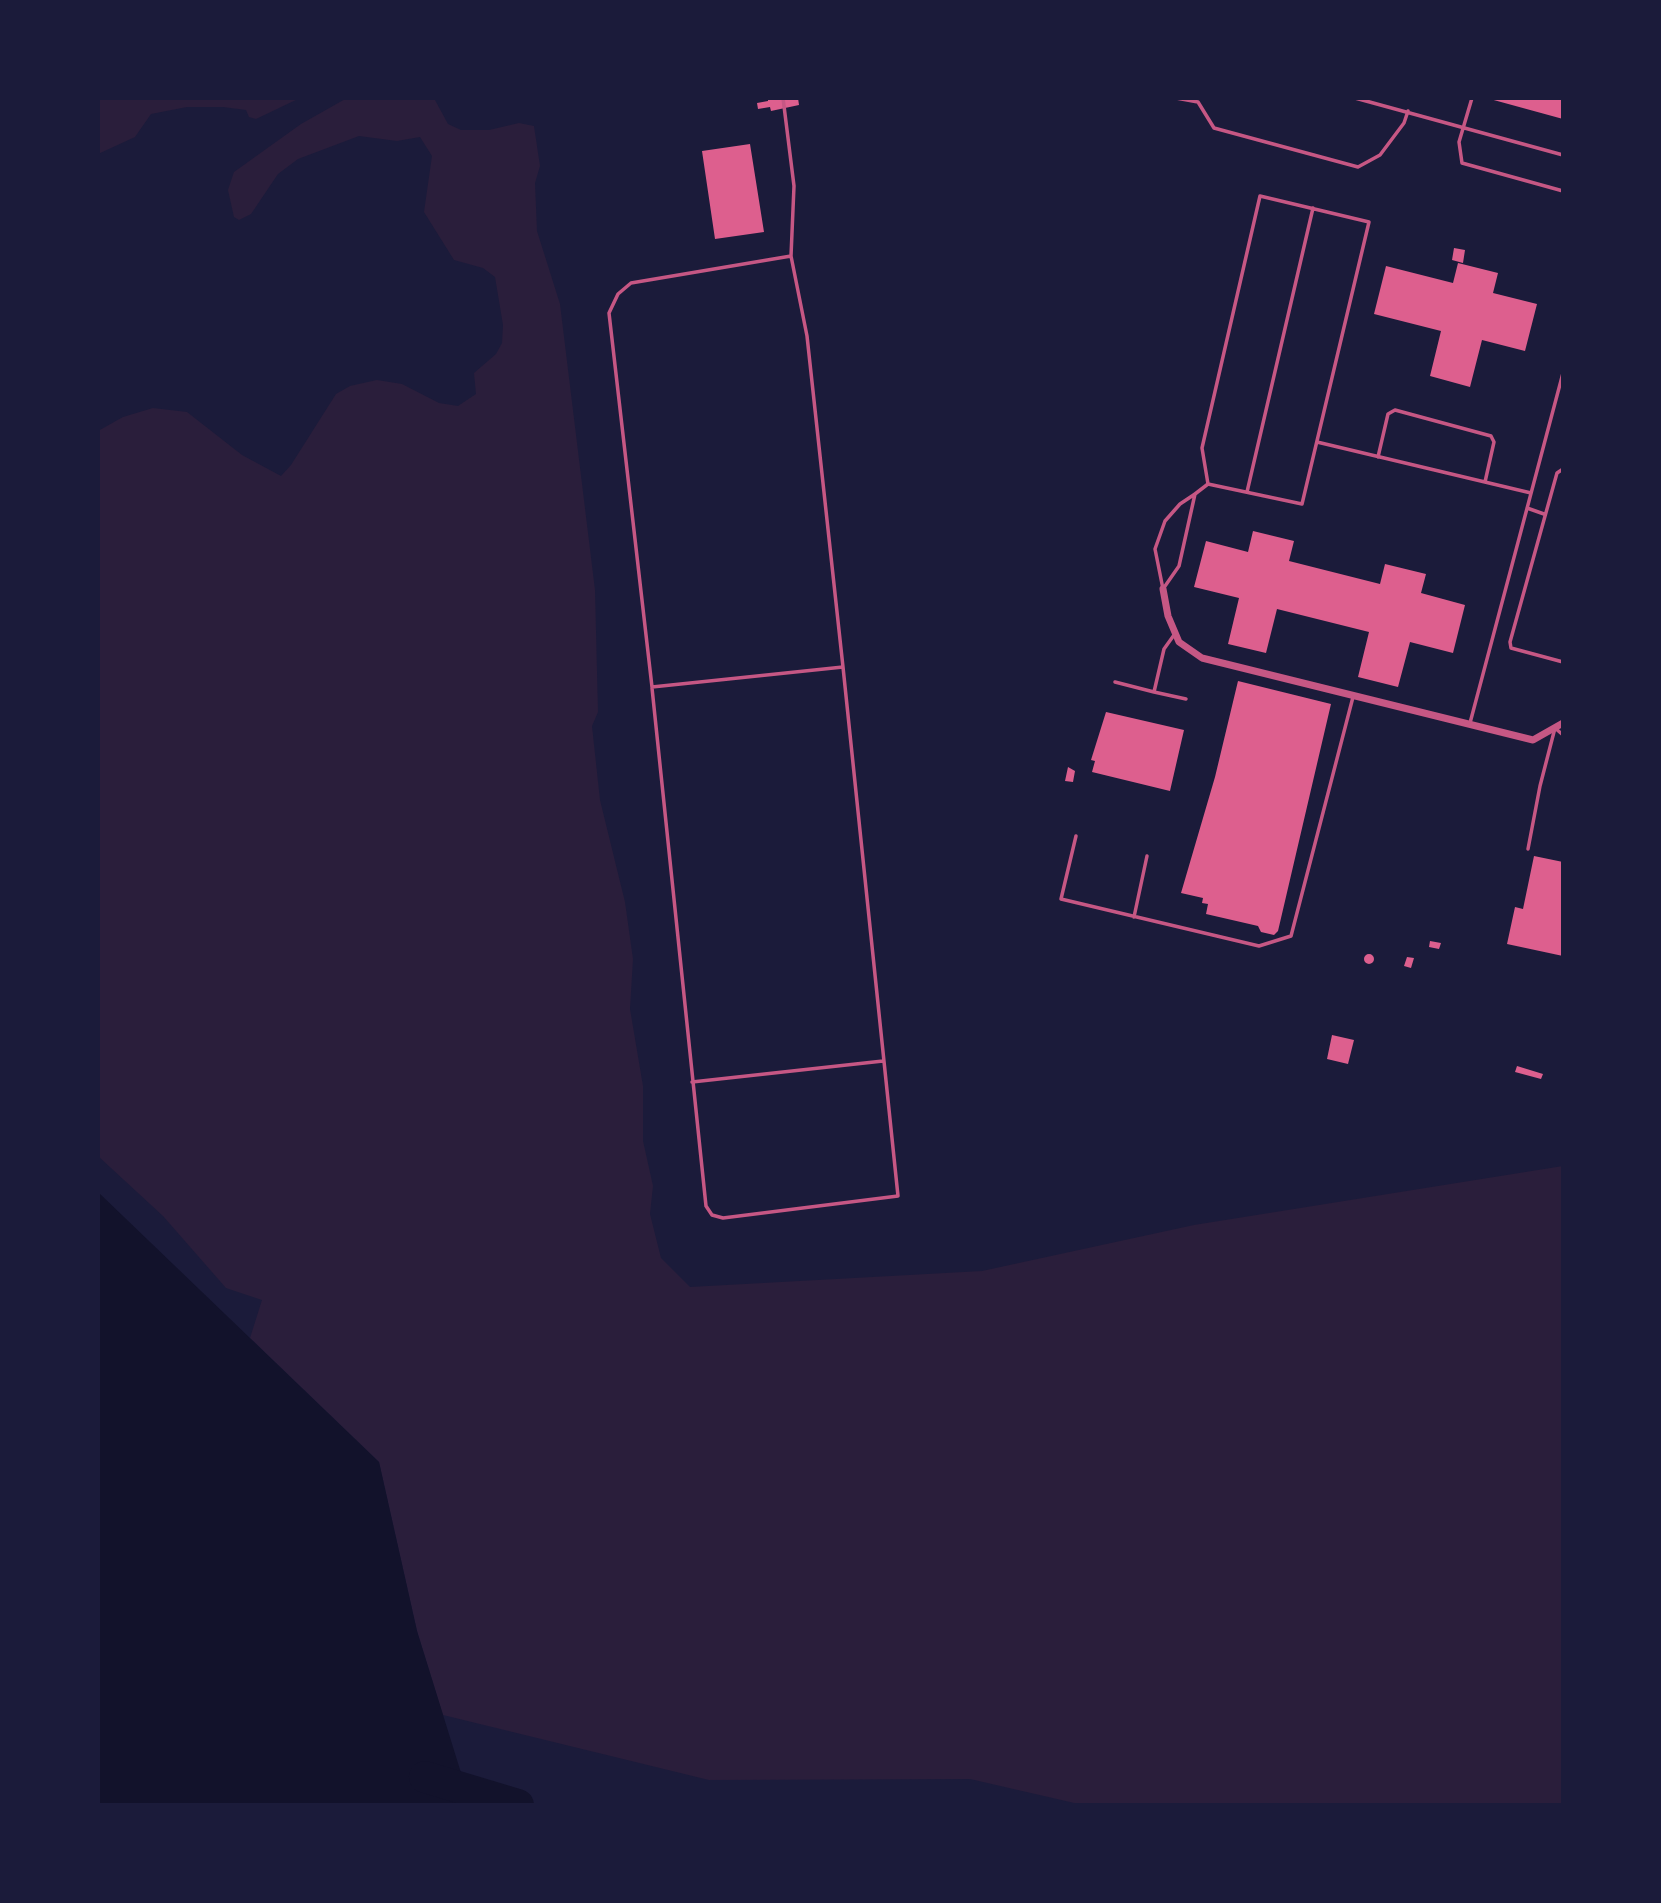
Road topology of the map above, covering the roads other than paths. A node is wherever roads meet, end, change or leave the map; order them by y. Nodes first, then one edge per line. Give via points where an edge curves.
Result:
1 (783, 98) edge
2 (1176, 98) edge
3 (1356, 98) edge
4 (1472, 98) edge
5 (1199, 100) edge
6 (1408, 111) junction
7 (1563, 155) edge
8 (1563, 191) edge
9 (1313, 208) junction
10 (791, 256) junction
11 (1563, 373) edge
12 (1317, 442) junction
13 (1378, 457) junction
14 (1563, 469) edge
15 (1485, 482) junction
16 (1208, 484) junction
17 (1247, 492) junction
18 (1531, 493) junction
19 (1195, 494) junction
20 (1527, 508) junction
21 (1544, 514) junction
22 (1163, 589) junction
23 (1176, 634) junction
24 (1563, 662) edge
25 (843, 667) junction
26 (1115, 682) dead end
27 (652, 687) junction
28 (1154, 692) junction
29 (1353, 695) junction
30 (1186, 699) dead end
31 (1470, 723) junction
32 (1559, 726) edge
33 (1563, 735) edge
34 (1076, 836) dead end
35 (1528, 849) dead end
36 (1147, 856) dead end
37 (1134, 917) junction
38 (883, 1061) junction
39 (692, 1082) junction

1 - 10 lane via 794,186
2 - 5 lane
3 - 6 lane
4 - 8 lane via 1459,142 1462,163
5 - 6 lane via 1214,128 1359,167 1380,155
6 - 7 lane
9 - 12 lane via 1370,222
9 - 16 lane via 1260,195 1202,448
9 - 17 lane
10 - 25 lane via 807,336
10 - 27 lane via 631,284 618,294 609,313
11 - 18 lane
12 - 13 lane
12 - 17 lane via 1302,504
13 - 15 lane
13 - 15 lane via 1388,414 1395,410 1491,436 1494,442
14 - 21 lane via 1557,473
15 - 18 lane
16 - 17 lane
16 - 19 lane
18 - 20 lane
19 - 22 lane via 1179,566
19 - 22 lane via 1165,521 1155,550
20 - 21 lane
20 - 31 lane
21 - 24 lane via 1510,642 1511,648
22 - 23 street
23 - 28 lane via 1164,649
23 - 29 street via 1202,658
25 - 27 lane
25 - 38 lane
26 - 28 lane
27 - 39 lane
28 - 30 lane
29 - 31 street
29 - 37 lane via 1291,936 1258,946
31 - 32 street via 1533,740
32 - 33 lane
32 - 35 lane via 1540,786
34 - 37 lane via 1062,899
36 - 37 lane
38 - 39 lane
38 - 39 lane via 898,1196 723,1218 712,1215 706,1206

